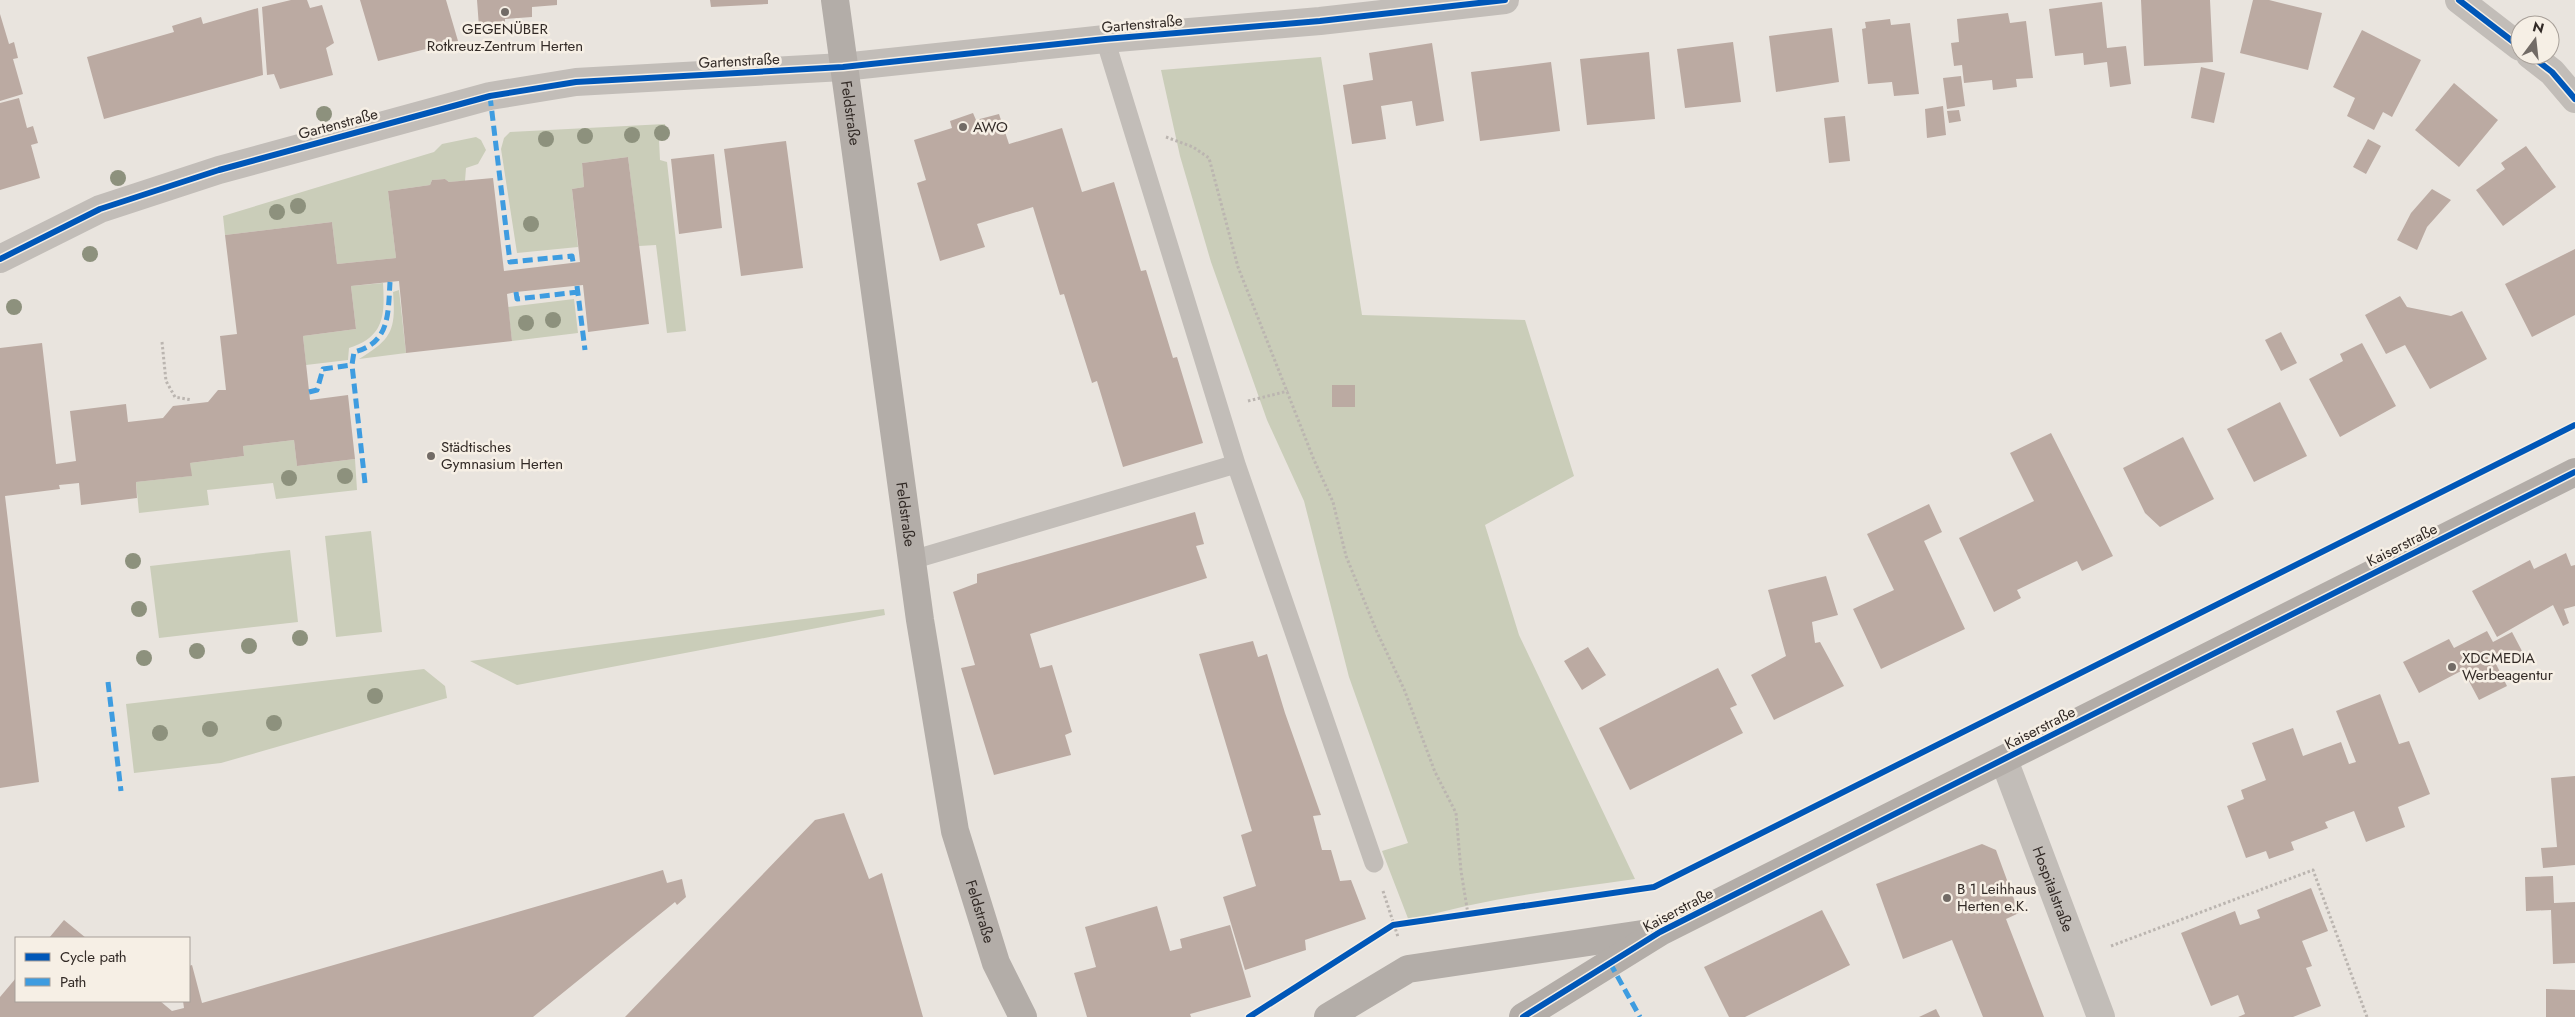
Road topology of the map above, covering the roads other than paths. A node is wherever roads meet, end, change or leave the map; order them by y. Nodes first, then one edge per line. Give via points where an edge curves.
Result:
1 (835, 0) edge
2 (1505, 0) edge
3 (2459, 0) edge
4 (1106, 39) junction
5 (2510, 39) edge
6 (2543, 65) edge
7 (843, 67) junction
8 (2575, 99) edge
9 (0, 259) edge
10 (1236, 464) junction
11 (2575, 472) edge
12 (912, 560) junction
13 (2004, 760) junction
14 (1374, 863) road end
15 (1660, 932) junction
16 (1023, 1017) edge
17 (1328, 1017) edge
18 (1523, 1017) edge
19 (2101, 1017) edge

1 - 7 main road, Feldstraße
2 - 4 street, Gartenstraße via 1320,21
3 - 5 street
4 - 7 street, Gartenstraße
4 - 10 lane
6 - 8 street
7 - 9 street, Gartenstraße via 576,82 490,96 219,170 100,209
7 - 12 main road, Feldstraße
10 - 12 lane
10 - 14 lane
11 - 13 main road, Kaiserstraße
12 - 16 main road, Feldstraße via 955,831 996,963
13 - 15 main road, Kaiserstraße
13 - 19 street, Hospitalstraße
15 - 17 main road, Kaiserstraße via 1408,969
15 - 18 main road, Kaiserstraße

